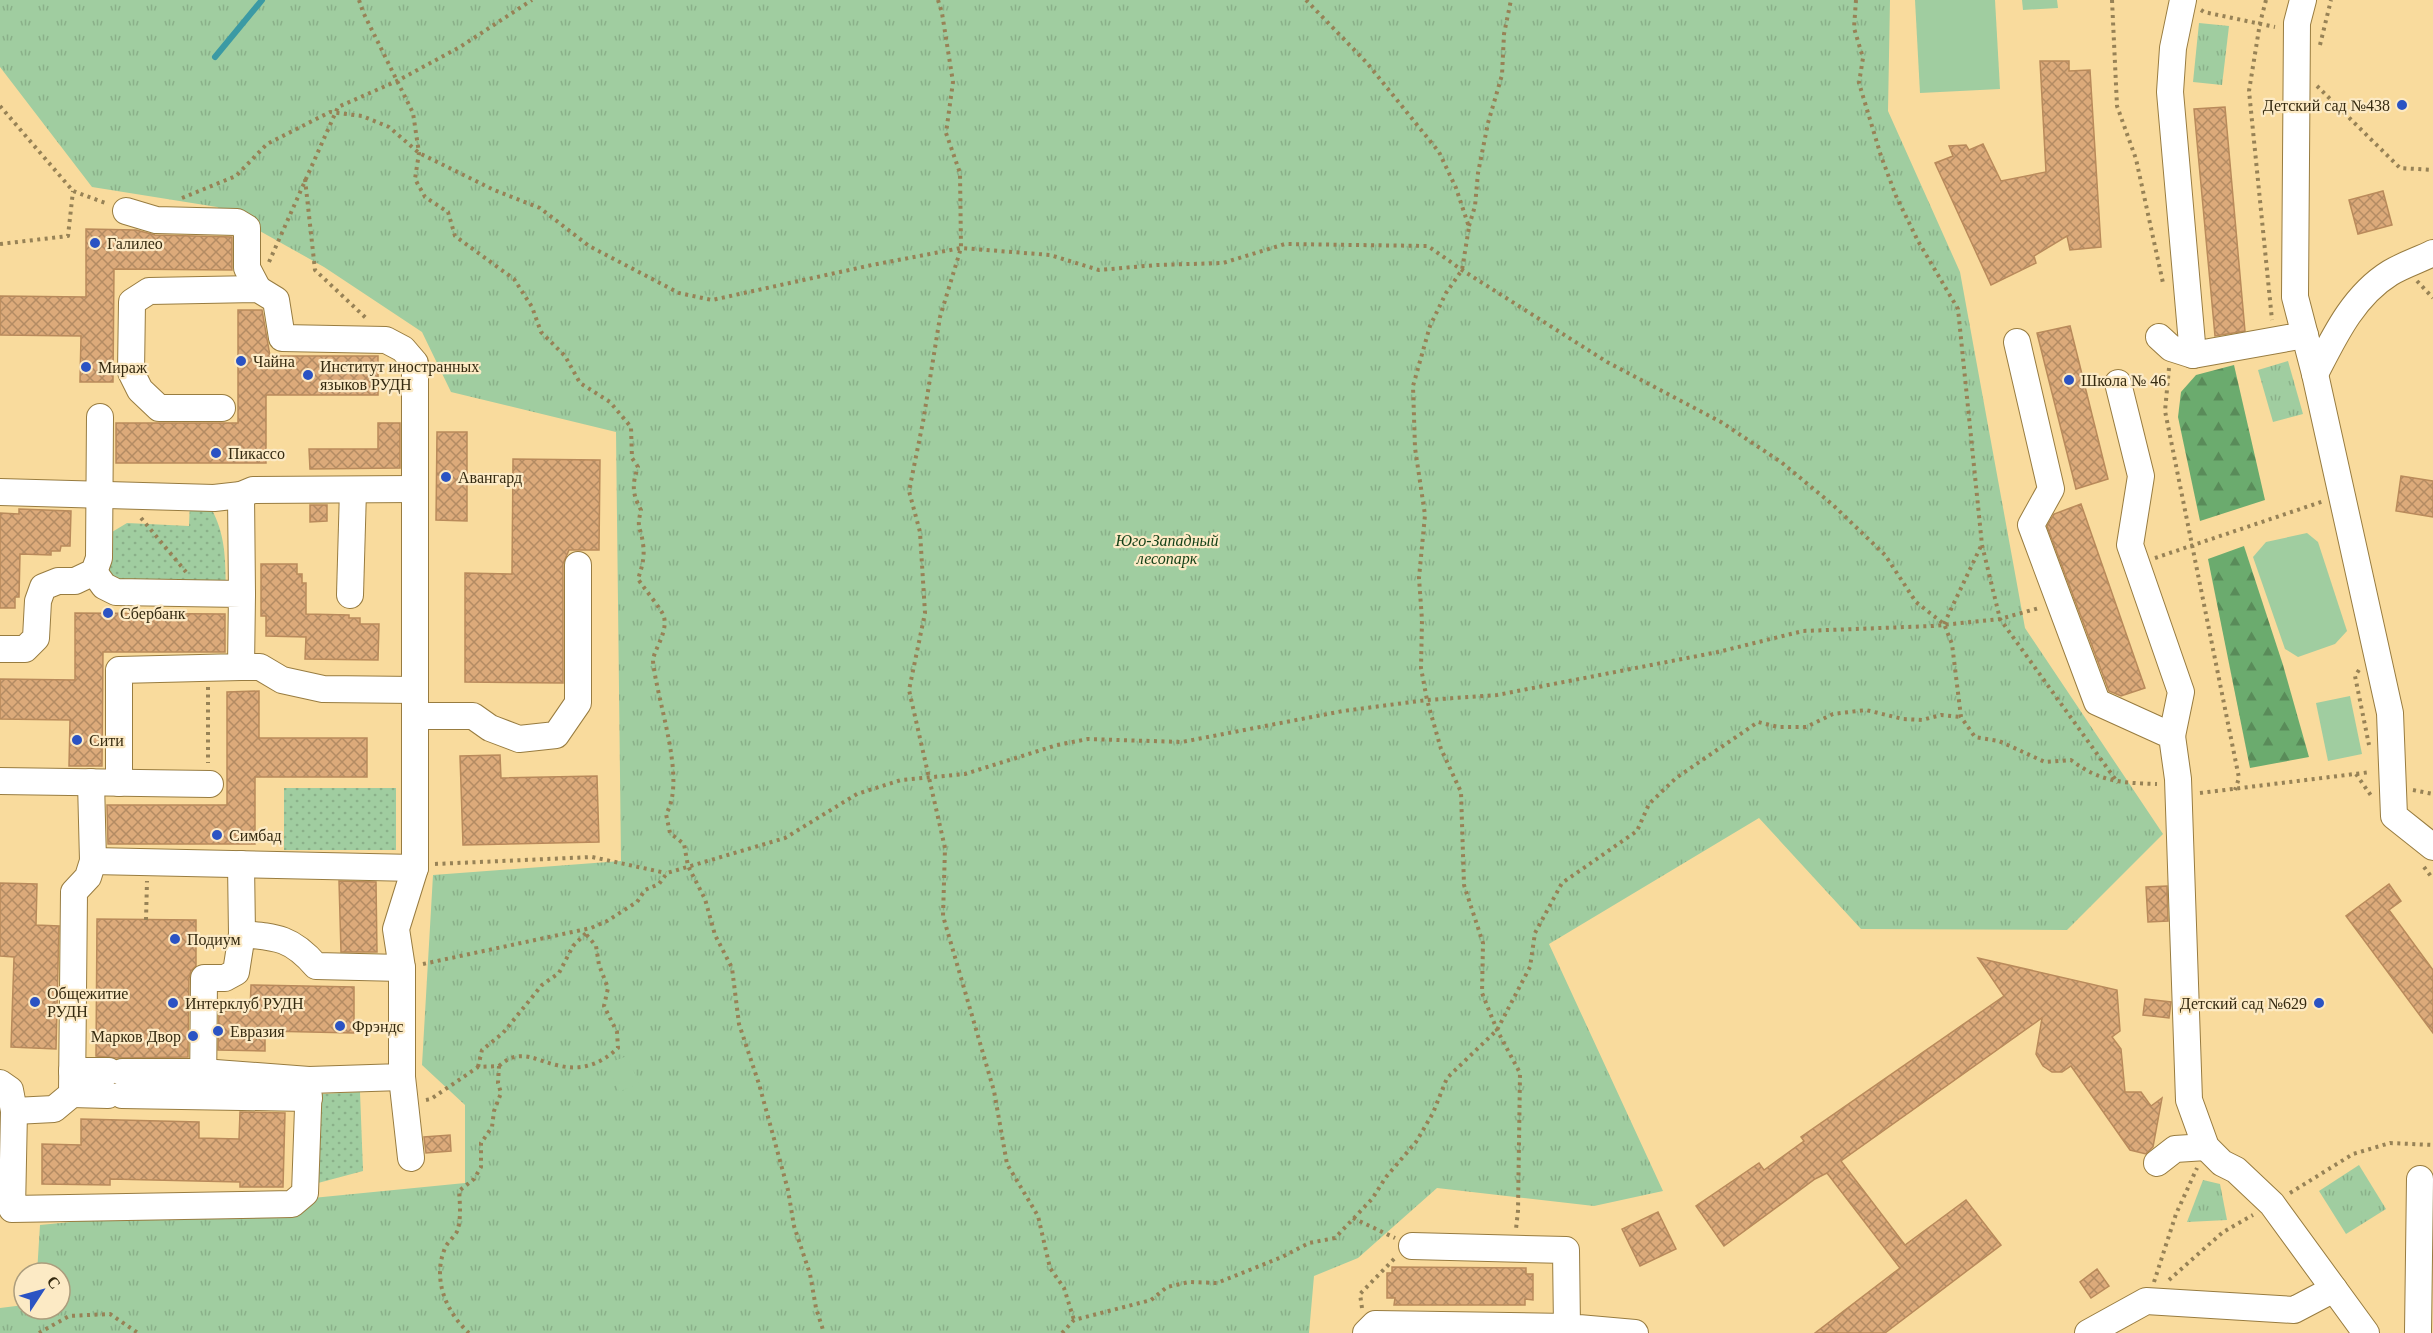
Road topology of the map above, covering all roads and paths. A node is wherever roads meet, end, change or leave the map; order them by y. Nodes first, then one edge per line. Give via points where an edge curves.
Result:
1 (359, 0) edge
2 (532, 0) edge
3 (938, 0) edge
4 (1306, 0) edge
5 (1511, 0) edge
6 (1856, 0) edge
7 (2112, 0) edge
8 (2266, 0) edge
9 (2303, 0) edge
10 (2331, 0) edge
11 (2189, 8) edge
12 (2260, 23) junction
13 (2280, 36) dead end
14 (2320, 46) dead end
15 (2296, 66) junction
16 (397, 81) junction
17 (0, 106) edge
18 (335, 112) junction
19 (419, 153) junction
20 (2433, 170) edge
21 (305, 178) junction
22 (73, 191) junction
23 (172, 200) dead end
24 (126, 211) joint
25 (1469, 227) junction
26 (0, 244) edge
27 (961, 248) junction
28 (2433, 253) edge
29 (1462, 270) junction
30 (2164, 286) dead end
31 (2420, 286) dead end
32 (258, 289) junction
33 (2433, 298) edge
34 (2273, 323) dead end
35 (2305, 335) junction
36 (386, 340) junction
37 (2017, 342) dead end
38 (2175, 347) junction
39 (2314, 374) junction
40 (2118, 383) dead end
41 (222, 408) dead end
42 (100, 417) dead end
43 (415, 489) junction
44 (352, 490) junction
45 (0, 492) edge
46 (101, 494) junction
47 (133, 495) junction
48 (241, 495) junction
49 (2342, 495) junction
50 (1982, 545) junction
51 (2192, 546) junction
52 (578, 565) dead end
53 (2137, 565) junction
54 (94, 572) junction
55 (204, 594) junction
56 (242, 594) junction
57 (350, 595) dead end
58 (2023, 614) dead end
59 (2000, 619) junction
60 (1944, 624) junction
61 (0, 649) edge
62 (208, 668) junction
63 (241, 668) junction
64 (415, 690) junction
65 (1427, 700) junction
66 (415, 716) junction
67 (1961, 717) junction
68 (2172, 736) junction
69 (2374, 772) dead end
70 (929, 777) junction
71 (209, 778) joint
72 (0, 781) edge
73 (91, 782) junction
74 (118, 783) junction
75 (2118, 783) junction
76 (2409, 789) dead end
77 (2235, 790) junction
78 (2433, 794) edge
79 (2178, 795) junction
80 (2433, 848) edge
81 (93, 861) junction
82 (241, 864) junction
83 (688, 866) junction
84 (415, 868) junction
85 (667, 873) junction
86 (147, 897) dead end
87 (146, 920) dead end
88 (591, 927) junction
89 (585, 933) junction
90 (242, 934) junction
91 (402, 968) junction
92 (1497, 1030) junction
93 (499, 1066) junction
94 (478, 1067) junction
95 (402, 1077) junction
96 (0, 1083) edge
97 (72, 1083) junction
98 (203, 1084) junction
99 (309, 1089) junction
100 (431, 1099) dead end
101 (14, 1111) junction
102 (2433, 1145) edge
103 (2206, 1147) junction
104 (411, 1158) dead end
105 (2157, 1163) dead end
106 (2420, 1179) dead end
107 (2272, 1204) junction
108 (6, 1208) edge
109 (1518, 1211) dead end
110 (1353, 1218) junction
111 (1412, 1246) junction
112 (2334, 1289) junction
113 (2146, 1301) junction
114 (1074, 1320) junction
115 (1567, 1327) junction
116 (1370, 1329) edge
117 (1624, 1332) edge
118 (39, 1333) edge
119 (138, 1333) edge
120 (469, 1333) edge
121 (824, 1333) edge
122 (1062, 1333) edge
123 (2088, 1333) edge
124 (2366, 1333) edge
125 (2418, 1333) edge

1 - 16 path
2 - 16 path via 460,47
3 - 27 path via 953,82 946,133 960,173
4 - 25 path via 1367,63 1439,152
5 - 25 path via 1502,75 1488,123
6 - 50 path via 1854,28 1863,58 1859,83 1881,156 1918,241 1958,309
7 - 30 path via 2117,106 2136,159
8 - 12 path
9 - 15 lane via 2297,23
10 - 14 path
11 - 12 path via 2196,4 2204,12
11 - 38 lane via 2173,48 2170,92
12 - 13 path via 2274,26
12 - 34 path via 2249,91
15 - 20 path via 2400,168
15 - 35 lane via 2295,297
16 - 18 path via 338,107
16 - 19 path via 413,113
17 - 22 path
18 - 19 path via 362,116 389,127
18 - 21 path
18 - 23 path via 267,144 236,176
19 - 27 path via 540,208 589,246 679,293 712,300
19 - 83 path via 415,178 425,197 448,212 454,236 514,279 532,307 541,332 565,356 580,383 610,402 631,427 633,458 638,467 632,482 641,510 637,527 644,562 638,579 664,616 662,641 653,656 674,768 672,803 666,814 670,833 684,844
21 - 32 path
21 - 36 path via 315,270 356,306
22 - 24 path
22 - 26 path via 68,236
24 - 32 lane via 156,220 237,222 247,228 247,268
25 - 29 path
27 - 29 path via 1050,255 1099,270 1223,263 1285,244 1428,246
27 - 70 path via 940,317 909,491 920,532 925,614 909,690
28 - 39 lane via 2390,273 2362,297 2340,325
29 - 60 path via 1607,362 1721,422 1781,462 1886,555 1916,602
29 - 65 path via 1430,326 1413,386 1415,448 1425,515 1419,578 1421,668
31 - 33 path
32 - 36 lane via 276,300 282,338
32 - 41 lane via 149,291 132,302 131,372 140,390 159,408
35 - 38 lane
35 - 39 lane
36 - 43 lane via 403,349 415,363
37 - 68 lane via 2051,489 2031,525 2097,702
38 - 51 path via 2164,411
39 - 49 lane
40 - 53 lane via 2141,476 2130,544
42 - 46 lane
43 - 44 lane
43 - 64 lane
44 - 48 lane via 253,490
44 - 57 lane
45 - 46 lane
46 - 47 lane
46 - 54 lane via 99,558
47 - 48 lane
47 - 55 path via 139,516
48 - 56 lane
49 - 51 path
49 - 80 lane via 2390,712 2394,816
50 - 59 path
50 - 60 path
51 - 53 path
51 - 77 path via 2239,778
52 - 66 lane via 578,703 556,735 519,739 490,728 473,716
53 - 68 lane via 2181,692
54 - 55 lane via 104,586 116,592
54 - 61 lane via 75,581 58,581 43,587 38,601 36,638 25,649
55 - 56 lane
56 - 63 lane
58 - 59 path
59 - 60 path
59 - 75 path
60 - 65 path via 1803,631 1718,652 1497,695
60 - 67 path via 1952,644
62 - 63 lane
62 - 71 path
62 - 74 lane via 119,670
63 - 64 lane via 260,667 282,680 323,689
64 - 66 lane
65 - 70 path via 1343,711 1182,741 1088,739 965,774
65 - 92 path via 1441,749 1461,792 1464,885 1483,943 1482,993
66 - 84 lane
67 - 75 path via 1975,737 1999,741 2045,762 2071,760 2088,773
67 - 92 path via 1903,719 1866,710 1833,714 1806,727 1758,722 1676,778 1649,804 1637,831 1562,884 1535,933 1530,967
68 - 79 lane
69 - 77 path
70 - 83 path via 901,780 857,794 786,838
70 - 114 path via 945,848 943,916 994,1091 1007,1164 1038,1216 1050,1268 1064,1288
71 - 74 lane
72 - 73 lane
73 - 74 lane
73 - 81 lane
75 - 79 path via 2163,784
76 - 78 path
77 - 79 path
79 - 103 lane via 2189,1100
81 - 82 lane
81 - 97 lane via 88,877 74,892
82 - 84 lane
82 - 90 lane
83 - 85 path
83 - 121 path via 732,968 739,1024 759,1084
84 - 85 path via 447,862 592,857
84 - 91 lane via 396,929
85 - 88 path via 659,884 645,890 637,902
86 - 87 path
88 - 89 path
88 - 91 path
89 - 93 path via 596,946 608,988 604,1006 617,1032 618,1048 608,1058 590,1066 562,1067 528,1056 508,1058
89 - 94 path via 559,973 542,985 503,1034 482,1050
90 - 91 lane via 274,937 301,949 316,966
90 - 98 lane via 236,972 225,978 204,978
91 - 95 lane
92 - 109 path via 1520,1073
92 - 110 path via 1447,1078 1416,1142
93 - 94 path
93 - 120 path via 501,1093 492,1127 481,1143 481,1167 459,1191 458,1231 446,1246 441,1263 440,1285 458,1323
94 - 100 path
95 - 99 lane
95 - 104 lane
96 - 101 lane via 10,1090
97 - 98 lane
97 - 101 lane via 54,1109
98 - 99 lane
99 - 108 lane via 305,1193 292,1204
101 - 108 lane
102 - 107 path via 2390,1143 2353,1154
103 - 105 lane via 2175,1149
103 - 107 lane
103 - 113 path via 2176,1214
106 - 125 lane
107 - 112 lane
107 - 113 path via 2223,1232
110 - 111 path
110 - 114 path via 1335,1238 1309,1243 1217,1283 1189,1282 1167,1287 1151,1300
111 - 115 lane via 1566,1250
111 - 116 path via 1389,1261 1360,1294
112 - 113 lane via 2294,1310
112 - 124 lane
113 - 123 lane
114 - 122 path
115 - 116 lane
115 - 117 lane
118 - 119 path via 69,1316 110,1314

